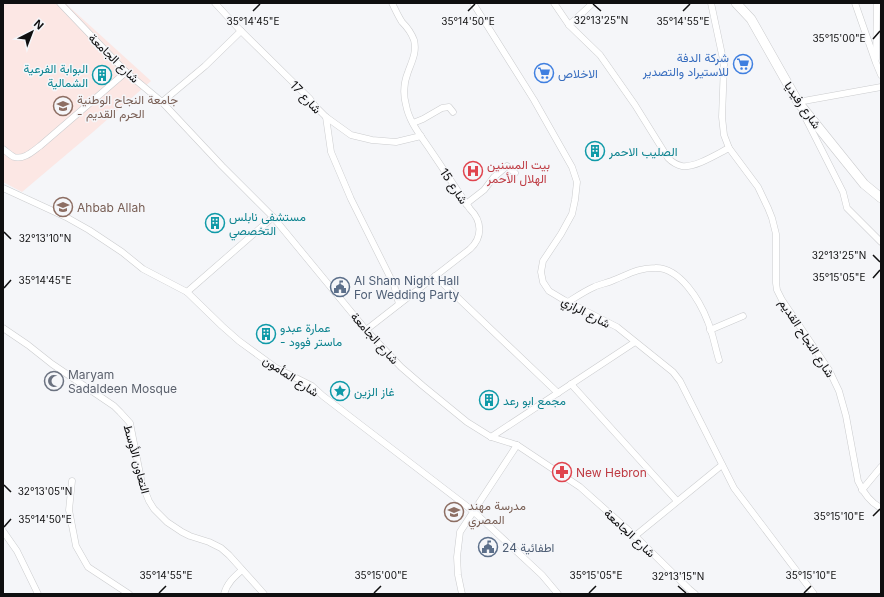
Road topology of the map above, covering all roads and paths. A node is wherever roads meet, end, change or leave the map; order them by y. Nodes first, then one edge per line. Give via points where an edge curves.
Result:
1 (60, 3) edge
2 (215, 3) edge
3 (392, 3) edge
4 (473, 3) edge
5 (554, 3) edge
6 (593, 3) edge
7 (711, 3) edge
8 (736, 3) edge
9 (855, 3) edge
10 (878, 3) edge
11 (569, 25) junction
12 (241, 31) junction
13 (876, 63) junction
14 (126, 72) junction
15 (881, 75) edge
16 (881, 87) edge
17 (162, 102) junction
18 (798, 102) junction
19 (454, 112) dead end
20 (326, 117) junction
21 (413, 123) junction
22 (421, 136) junction
23 (729, 148) junction
24 (3, 149) edge
25 (515, 173) dead end
26 (3, 188) edge
27 (881, 198) edge
28 (466, 204) junction
29 (273, 217) junction
30 (881, 242) edge
31 (435, 276) junction
32 (187, 292) junction
33 (568, 302) junction
34 (399, 304) junction
35 (743, 316) dead end
36 (3, 328) edge
37 (366, 330) junction
38 (710, 330) junction
39 (635, 342) junction
40 (719, 360) dead end
41 (571, 384) junction
42 (558, 393) junction
43 (491, 437) junction
44 (517, 445) junction
45 (722, 464) junction
46 (881, 467) edge
47 (72, 481) dead end
48 (862, 490) junction
49 (677, 501) junction
50 (881, 508) edge
51 (473, 511) junction
52 (3, 531) edge
53 (635, 536) junction
54 (242, 570) junction
55 (686, 592) edge
56 (38, 594) edge
57 (129, 594) edge
58 (224, 594) edge
59 (264, 594) edge
60 (462, 594) edge
61 (558, 594) edge
62 (695, 594) edge
63 (814, 594) edge

1 - 14 street, شارع الجامعة
2 - 12 street, شارع 17
3 - 21 street, شارع 15 via 412,34 415,45 414,57 404,88 407,111
4 - 33 street, شارع الرازي via 534,100 575,174 577,182 572,214 543,261 540,272 549,291
5 - 11 street
6 - 11 street
7 - 23 street, شارع النجاح القديم via 724,64 723,126
8 - 18 main road, شارع رفيديا via 751,19
9 - 13 street
10 - 13 street
11 - 23 street via 600,55 673,162 691,166
12 - 17 street
12 - 20 street, شارع 17
13 - 15 street
14 - 17 street, شارع الجامعة
14 - 24 street via 26,156 14,156
16 - 18 street
17 - 29 street, شارع الجامعة
18 - 27 main road, شارع رفيديا via 864,184
18 - 30 street via 843,192 847,208
19 - 21 street via 448,107 442,108
20 - 22 street, شارع 17 via 351,135 372,140 396,142
20 - 34 street via 332,152 351,199 394,286
21 - 22 street, شارع 15
22 - 28 street, شارع 15
23 - 48 street, شارع النجاح القديم via 758,187 772,218 776,234 777,290 829,370 839,391
25 - 28 street via 507,166
26 - 32 street, شارع المأمون via 66,217 117,248 143,268
28 - 31 street, شارع 15 via 479,222 476,242
29 - 32 street
29 - 37 street, شارع الجامعة
31 - 34 street, شارع 15
31 - 42 street
32 - 51 street, شارع المأمون via 239,341 276,368 312,386
33 - 38 street via 594,286 639,269 667,270 679,278 698,301
33 - 39 street, شارع الرازي via 617,327
34 - 37 street, شارع 15
35 - 38 street
36 - 54 street, التعاون الأوسط via 120,412 130,423 142,484 154,509 178,530 221,548
37 - 43 street, شارع الجامعة via 423,386 462,418
38 - 40 street
39 - 41 street
39 - 45 street, شارع الرازي via 677,376
41 - 42 street
41 - 49 street
42 - 43 street
43 - 44 street, شارع الجامعة
44 - 51 street
44 - 53 street, شارع الجامعة via 580,487
45 - 49 street
45 - 63 street, شارع الرازي via 734,488
46 - 48 street
47 - 57 street via 69,510 76,546 88,567
48 - 50 street, شارع النجاح القديم
49 - 53 street
51 - 60 street via 460,532 457,557
51 - 61 street, شارع المأمون via 542,575
52 - 56 street via 17,551
53 - 55 street, شارع الجامعة
54 - 58 street via 228,584
54 - 59 street, التعاون الأوسط
55 - 62 street, شارع الجامعة

